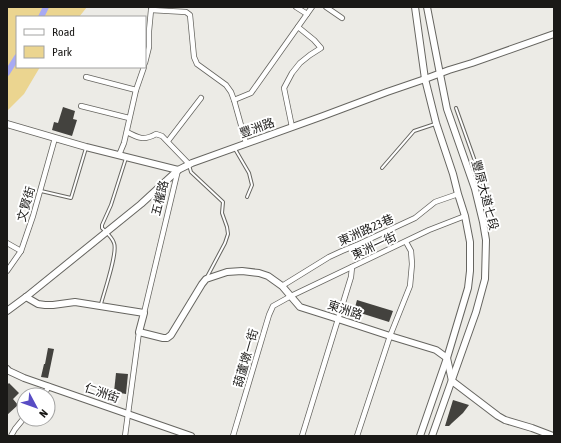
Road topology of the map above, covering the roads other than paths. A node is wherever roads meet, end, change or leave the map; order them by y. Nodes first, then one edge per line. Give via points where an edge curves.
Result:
1 (156, 7) edge
2 (296, 7) edge
3 (312, 7) edge
4 (326, 7) edge
5 (414, 7) edge
6 (427, 7) edge
7 (151, 10) junction
8 (307, 14) junction
9 (342, 18) dead end
10 (298, 27) junction
11 (147, 31) edge
12 (554, 34) edge
13 (146, 58) edge
14 (144, 68) edge
15 (440, 74) junction
16 (86, 77) dead end
17 (425, 79) junction
18 (136, 90) junction
19 (201, 98) dead end
20 (234, 100) junction
21 (81, 106) dead end
22 (456, 108) dead end
23 (129, 118) junction
24 (436, 123) junction
25 (7, 124) edge
26 (292, 127) junction
27 (127, 132) junction
28 (55, 138) junction
29 (168, 141) junction
30 (246, 143) junction
31 (468, 143) junction
32 (460, 146) junction
33 (86, 147) junction
34 (234, 148) junction
35 (119, 155) junction
36 (126, 156) junction
37 (189, 164) junction
38 (382, 168) dead end
39 (178, 170) junction
40 (40, 191) junction
41 (458, 194) junction
42 (247, 197) dead end
43 (492, 209) dead end
44 (465, 216) junction
45 (106, 232) junction
46 (406, 242) junction
47 (7, 243) edge
48 (22, 251) junction
49 (352, 267) junction
50 (7, 271) edge
51 (206, 279) junction
52 (282, 286) junction
53 (291, 296) junction
54 (26, 297) junction
55 (100, 306) junction
56 (7, 311) edge
57 (144, 313) junction
58 (338, 319) junction
59 (139, 332) junction
60 (390, 336) junction
61 (447, 358) junction
62 (7, 368) edge
63 (452, 380) junction
64 (49, 386) joint
65 (128, 414) junction
66 (17, 427) edge
67 (176, 433) edge
68 (11, 436) edge
69 (125, 436) edge
70 (191, 436) edge
71 (233, 436) edge
72 (302, 436) edge
73 (357, 436) edge
74 (420, 436) edge
75 (432, 436) edge
76 (553, 436) edge

1 - 7 street
2 - 8 street
3 - 8 street
4 - 9 street
5 - 17 street, 豐原大道七段
6 - 15 street, 豐原大道七段
7 - 11 street
7 - 20 street via 186,12 190,15 197,64 226,85
8 - 10 street
10 - 20 street via 252,93
10 - 26 street via 321,48 300,63 284,88
11 - 13 street via 149,47
12 - 15 street, 豐洲路
14 - 18 street
15 - 17 street, 豐洲路
15 - 32 street, 豐原大道七段
16 - 18 street
17 - 24 street, 豐原大道七段
17 - 26 street, 豐洲路
18 - 23 street
19 - 29 street
20 - 30 street
21 - 23 street
22 - 31 lane
23 - 27 street
24 - 38 lane via 414,131
24 - 41 street, 豐原大道七段
25 - 28 street, 五權路
26 - 30 street, 豐洲路
27 - 29 street via 142,138 156,134
27 - 35 street
28 - 33 street, 五權路
28 - 40 street, 文賢街
29 - 37 street
30 - 34 street, 豐洲路
31 - 32 lane
31 - 43 lane
32 - 63 street, 豐原大道七段 via 483,222 486,240 485,279
33 - 35 street, 五權路
33 - 40 lane via 71,198
34 - 37 street, 豐洲路
34 - 42 lane via 251,179 252,185
35 - 36 street, 五權路
36 - 39 street, 五權路
36 - 45 lane via 102,225
37 - 39 street, 豐洲路
37 - 51 lane via 191,172 223,202 222,213 227,227 228,234
39 - 45 street, 豐洲路
39 - 57 street, 五權路
40 - 48 street, 文賢街
41 - 44 street, 豐原大道七段
41 - 52 street, 東洲路23巷 via 435,202 415,218 329,257
44 - 46 street, 東洲一街
44 - 61 street, 豐原大道七段 via 470,242 468,288
45 - 54 street, 豐洲路
45 - 55 lane via 115,243 114,256
46 - 49 street, 東洲一街
46 - 60 street via 411,251 410,286
47 - 48 street
48 - 50 street, 文賢街
49 - 53 street, 東洲一街
49 - 58 street
51 - 52 street, 東洲路 via 227,272 254,272 268,276
51 - 59 street via 170,337 163,338
52 - 53 street, 東洲路
53 - 58 street, 東洲路 via 300,307
53 - 71 street, 葫蘆墩一街 via 273,306 269,315
54 - 55 street via 45,305 75,302
54 - 56 street, 豐洲路
55 - 57 street
57 - 59 street, 五權路
58 - 60 street, 東洲路
58 - 72 street
59 - 65 street
60 - 61 street, 東洲路 via 436,350
60 - 73 street
61 - 63 street
61 - 74 street, 豐原大道七段
62 - 64 street, 仁洲街 via 24,378
63 - 75 street, 豐原大道七段
63 - 76 street via 501,418
64 - 65 street, 仁洲街
65 - 67 street, 仁洲街
65 - 69 street
66 - 68 street
67 - 70 street, 仁洲街

